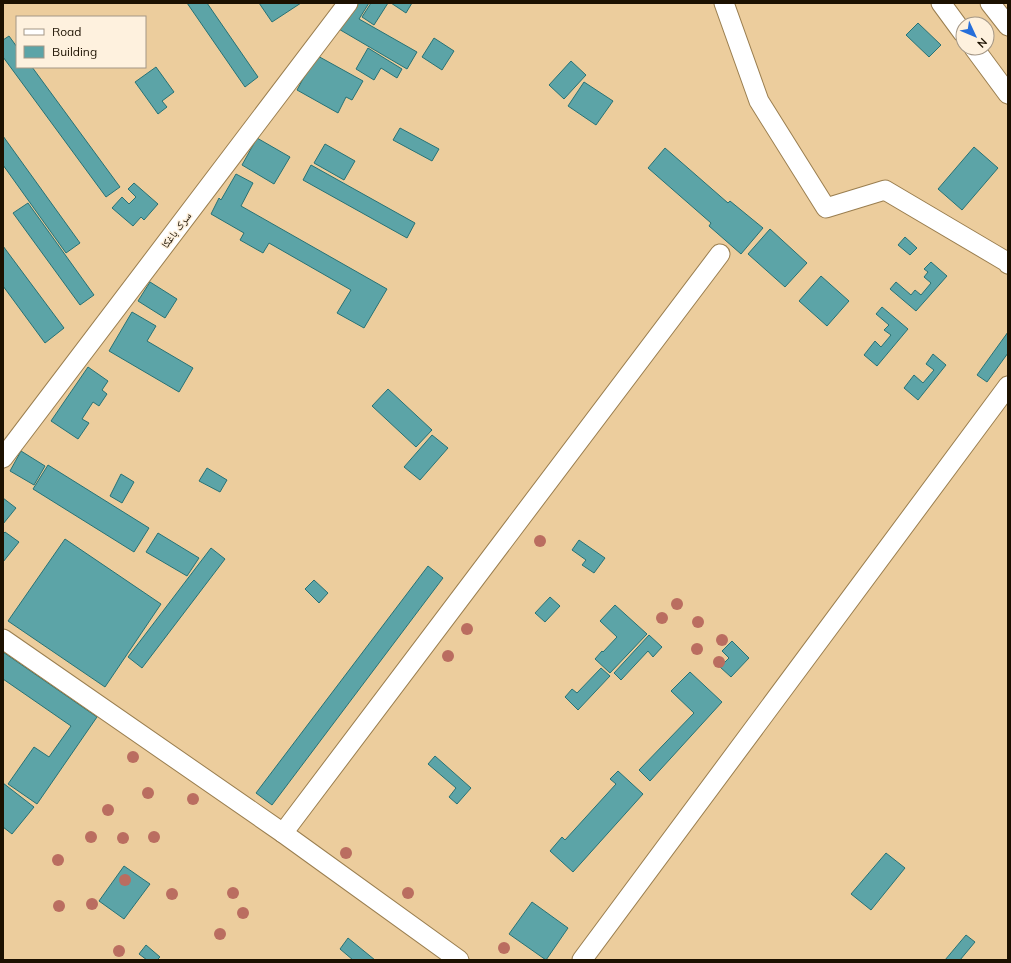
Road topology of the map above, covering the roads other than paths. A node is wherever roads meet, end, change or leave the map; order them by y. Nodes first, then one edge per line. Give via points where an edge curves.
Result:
1 (348, 3) edge
2 (724, 3) edge
3 (941, 3) edge
4 (990, 3) edge
5 (955, 22) edge
6 (1008, 26) edge
7 (980, 56) edge
8 (1008, 94) edge
9 (720, 254) dead end
10 (1008, 264) edge
11 (1008, 386) edge
12 (3, 458) edge
13 (3, 639) edge
14 (283, 833) junction
15 (459, 960) edge
16 (582, 960) edge

1 - 12 street, سرک باغکا
2 - 10 street via 759,102 826,208 886,190
3 - 5 street
4 - 6 street
7 - 8 street
9 - 14 street
11 - 16 street
13 - 14 street
14 - 15 street

